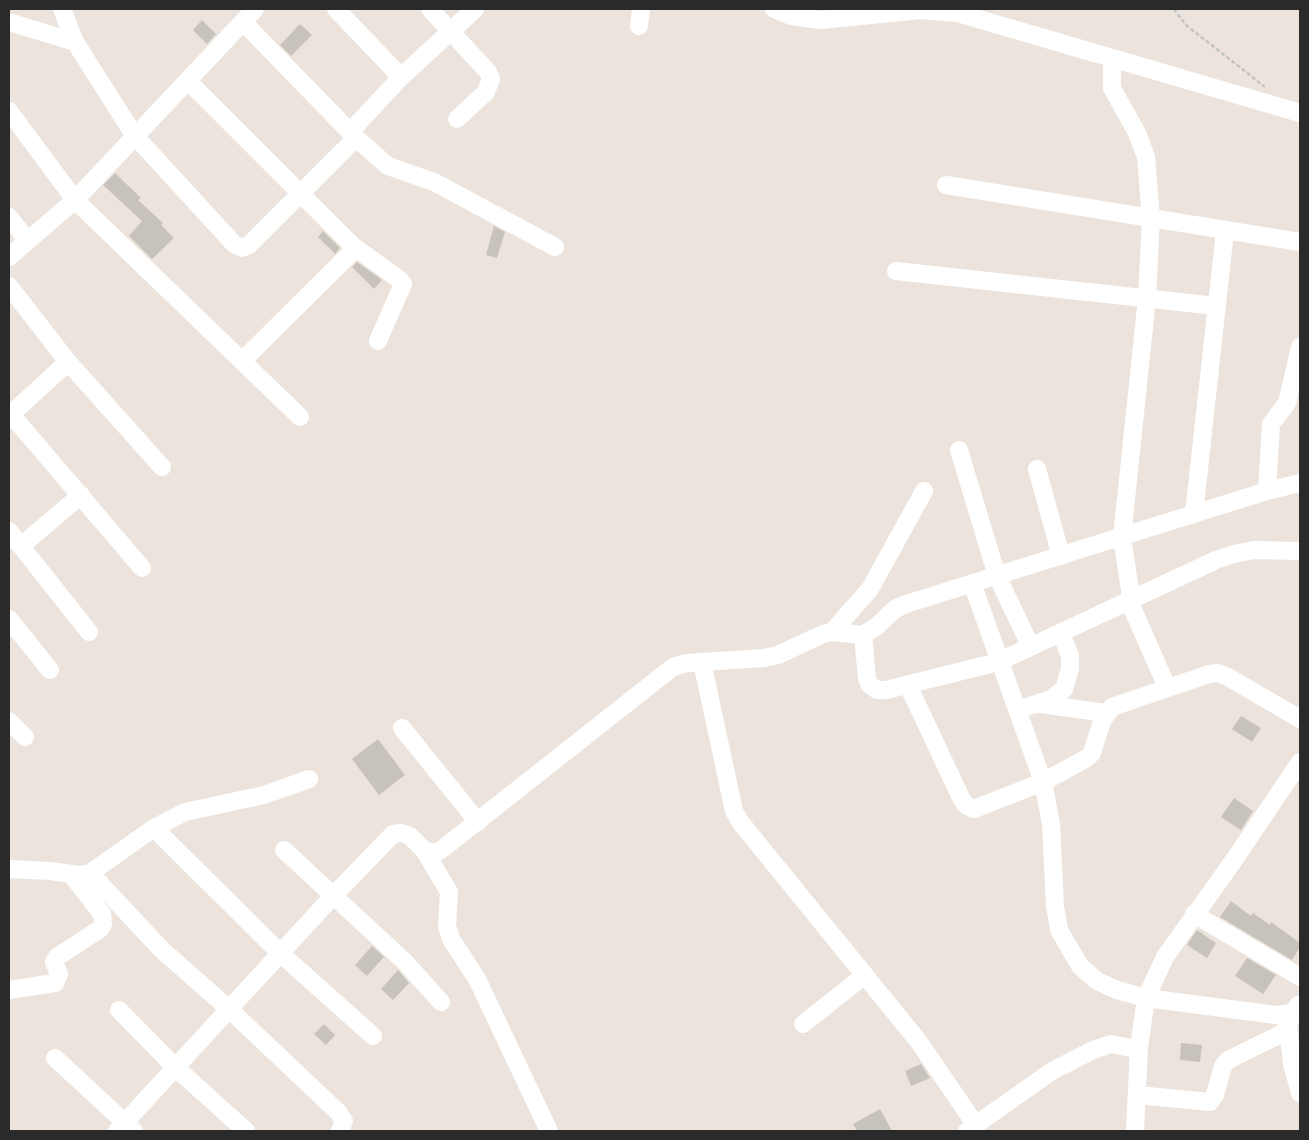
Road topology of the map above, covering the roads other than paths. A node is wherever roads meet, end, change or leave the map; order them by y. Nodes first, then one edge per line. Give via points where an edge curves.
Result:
1 (62, 9) edge
2 (255, 9) edge
3 (336, 9) edge
4 (430, 9) edge
5 (475, 9) edge
6 (642, 9) edge
7 (774, 9) edge
8 (9, 22) edge
9 (243, 22) junction
10 (639, 26) dead end
11 (451, 29) junction
12 (75, 42) junction
13 (1112, 59) junction
14 (401, 77) junction
15 (188, 82) junction
16 (9, 110) edge
17 (1300, 113) edge
18 (457, 119) dead end
19 (134, 135) junction
20 (353, 135) junction
21 (946, 185) dead end
22 (301, 193) junction
23 (75, 200) junction
24 (9, 217) edge
25 (1151, 219) junction
26 (1225, 231) junction
27 (28, 241) junction
28 (1300, 242) edge
29 (353, 246) junction
30 (555, 247) dead end
31 (9, 257) edge
32 (896, 271) dead end
33 (9, 286) edge
34 (1148, 298) junction
35 (1216, 306) junction
36 (378, 341) dead end
37 (1300, 347) edge
38 (242, 361) junction
39 (68, 362) junction
40 (9, 414) edge
41 (300, 417) dead end
42 (959, 450) dead end
43 (162, 467) dead end
44 (1037, 469) dead end
45 (1296, 486) edge
46 (924, 491) dead end
47 (1267, 491) junction
48 (81, 495) junction
49 (1194, 514) junction
50 (9, 531) edge
51 (1122, 537) junction
52 (21, 546) junction
53 (1300, 551) edge
54 (1061, 556) junction
55 (142, 568) dead end
56 (997, 576) junction
57 (972, 583) junction
58 (1131, 601) junction
59 (9, 620) edge
60 (89, 632) dead end
61 (1061, 633) junction
62 (848, 634) junction
63 (1031, 647) junction
64 (702, 662) junction
65 (998, 662) junction
66 (50, 670) dead end
67 (908, 685) junction
68 (1167, 688) junction
69 (1038, 703) junction
70 (1017, 710) junction
71 (1106, 713) junction
72 (1300, 719) edge
73 (9, 720) edge
74 (402, 728) dead end
75 (25, 737) dead end
76 (1300, 762) edge
77 (309, 779) dead end
78 (1043, 782) junction
79 (478, 822) junction
80 (154, 828) junction
81 (284, 850) dead end
82 (424, 850) junction
83 (9, 869) edge
84 (90, 873) junction
85 (71, 874) junction
86 (333, 896) junction
87 (1194, 914) junction
88 (280, 953) junction
89 (865, 975) junction
90 (1300, 977) edge
91 (9, 990) edge
92 (1146, 998) junction
93 (441, 1002) dead end
94 (229, 1009) junction
95 (119, 1010) dead end
96 (1295, 1013) edge
97 (802, 1024) dead end
98 (373, 1036) dead end
99 (1139, 1047) junction
100 (55, 1058) dead end
101 (176, 1068) junction
102 (1300, 1093) edge
103 (1137, 1095) junction
104 (971, 1128) edge
105 (125, 1129) edge
106 (246, 1131) edge
107 (340, 1131) edge
108 (549, 1131) edge
109 (1135, 1131) edge

1 - 12 street
2 - 9 street
3 - 14 street
4 - 11 street
5 - 11 street
6 - 10 street
7 - 13 street via 791,16 822,20 921,10 958,13
8 - 12 street
9 - 15 street
9 - 20 street
11 - 14 street
11 - 18 street via 491,79 486,92
12 - 19 street
13 - 17 street
13 - 25 street via 1112,88 1137,133 1146,157
14 - 20 street
15 - 19 street
15 - 22 street
16 - 23 street
19 - 22 street via 234,244 242,248 249,245
19 - 23 street
20 - 22 street
20 - 30 street via 388,166 434,182
21 - 25 street
22 - 29 street
23 - 27 street
23 - 38 street
24 - 27 street
25 - 26 street
25 - 34 street
26 - 28 street
26 - 35 street
27 - 31 street
29 - 36 street via 403,284
29 - 38 street via 350,254
32 - 34 street
33 - 39 street
34 - 35 street
34 - 51 street
35 - 49 street
37 - 47 street via 1287,403 1271,424
38 - 41 street
39 - 40 street
39 - 43 street
40 - 48 street
42 - 56 street
44 - 54 street
45 - 47 street
46 - 62 street
47 - 49 street
48 - 52 street
48 - 55 street
49 - 51 street
50 - 52 street
51 - 54 street
51 - 58 street
52 - 60 street
53 - 58 street via 1253,550 1234,554
54 - 56 street
56 - 57 street
56 - 63 street
57 - 62 street via 895,609 877,626
57 - 65 street
58 - 61 street
58 - 68 street
59 - 66 street
61 - 63 street
61 - 69 street via 1070,656 1068,681 1058,696
62 - 64 street via 823,634 764,658
62 - 67 street via 870,685 877,690
63 - 65 street
64 - 79 street via 673,668
64 - 89 street via 734,811
65 - 67 street
65 - 70 street
67 - 78 street via 967,806 974,809
68 - 71 street via 1112,706
68 - 72 street via 1218,673
69 - 70 street
69 - 71 street
70 - 78 street
71 - 78 street via 1092,754
73 - 75 street
74 - 79 street
76 - 87 street
77 - 80 street via 264,795 185,812
78 - 92 street via 1051,824 1059,930 1080,966 1097,981
79 - 82 street via 441,850 434,853
80 - 84 street
80 - 88 street
81 - 86 street
82 - 86 street via 410,836 393,834
82 - 108 street via 449,892 447,926 451,939 477,979
83 - 85 street
84 - 85 street
84 - 94 street via 162,950
85 - 91 street via 102,914 103,924 57,957 54,962 59,974 55,983
86 - 88 street
86 - 93 street via 404,961
87 - 90 street
87 - 92 street via 1165,957
88 - 94 street
88 - 98 street
89 - 97 street
89 - 104 street via 919,1042
92 - 96 street via 1276,1015
92 - 99 street
94 - 101 street
94 - 107 street via 338,1112 344,1121
95 - 101 street
96 - 102 street via 1292,1064
96 - 103 street via 1283,1033 1228,1060 1210,1102
99 - 103 street
99 - 104 street via 1104,1045 1060,1067
100 - 105 street
101 - 105 street
101 - 106 street
103 - 109 street

